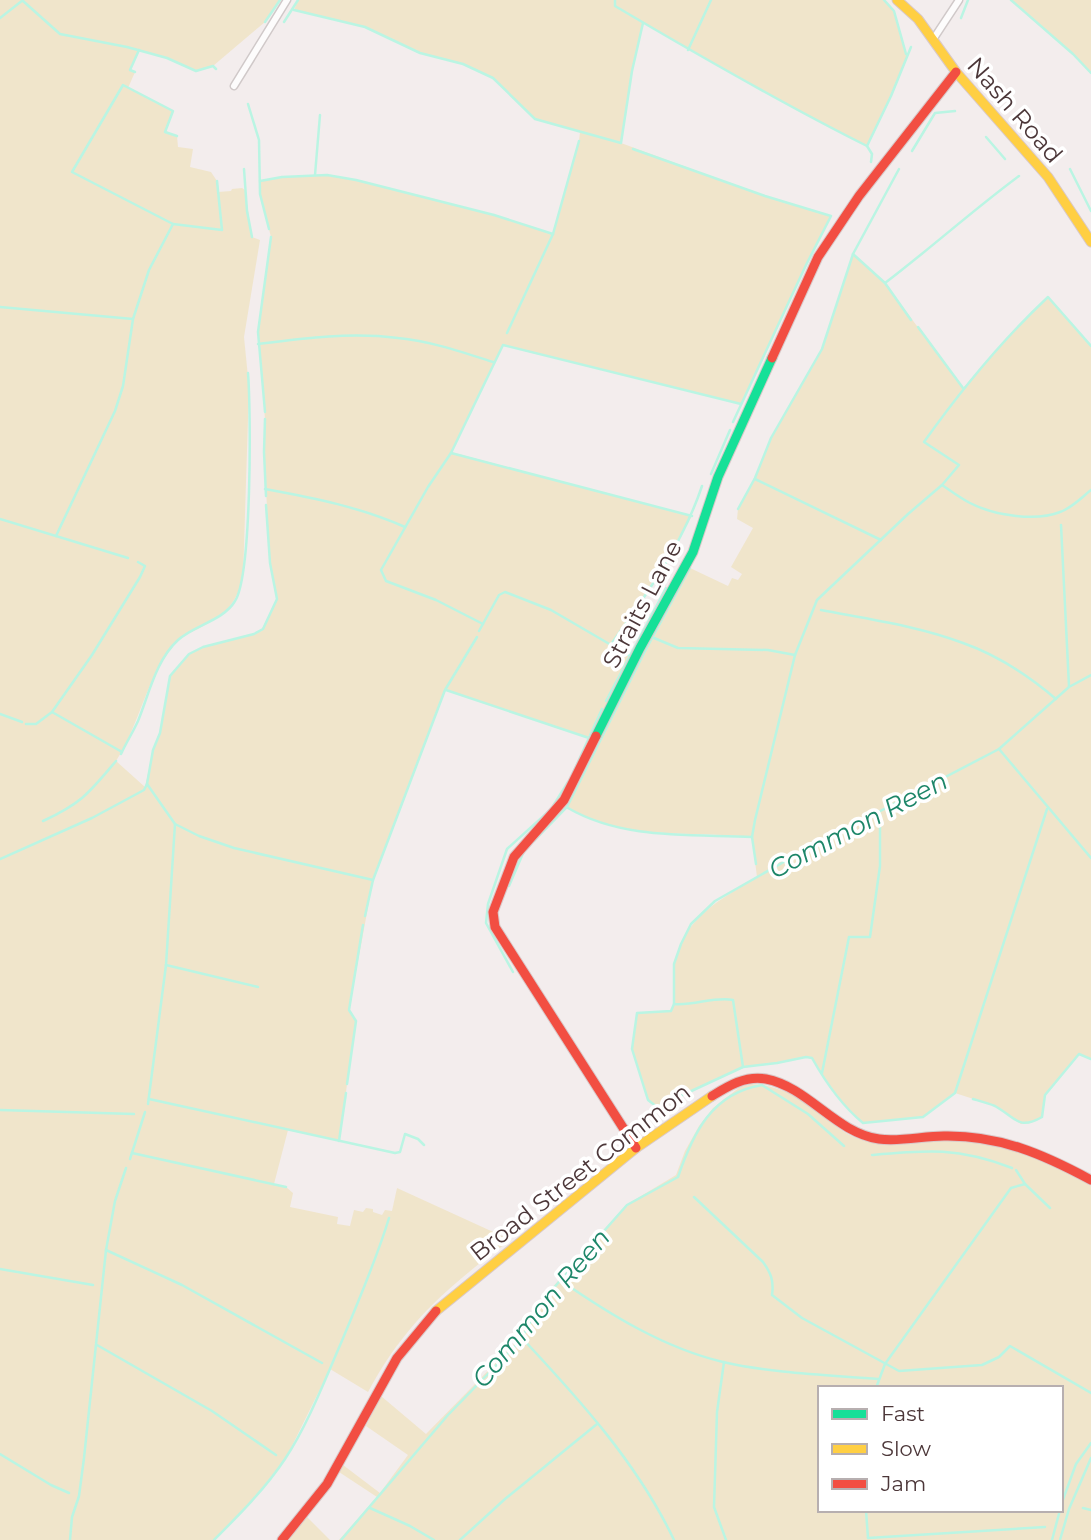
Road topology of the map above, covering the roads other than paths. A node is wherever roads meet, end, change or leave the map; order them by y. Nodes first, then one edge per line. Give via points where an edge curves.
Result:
1 (287, 0) edge
2 (897, 0) edge
3 (959, 0) edge
4 (934, 38) junction
5 (956, 72) junction
6 (233, 86) dead end
7 (1091, 242) edge
8 (636, 1148) junction
9 (1091, 1180) edge
10 (282, 1540) edge

1 - 6 street
2 - 4 street, Nash Road
3 - 4 street
4 - 5 street, Nash Road
5 - 7 street, Nash Road via 1048,177
5 - 8 street, Straits Lane via 859,195 818,257 718,477 693,552 564,800 514,857 493,912 495,927
8 - 9 street, Broad Street Common via 721,1090 740,1080 764,1078 783,1084 843,1123 879,1139 989,1138 1023,1147
8 - 10 street, Broad Street Common via 464,1286 421,1327 397,1357 327,1484

